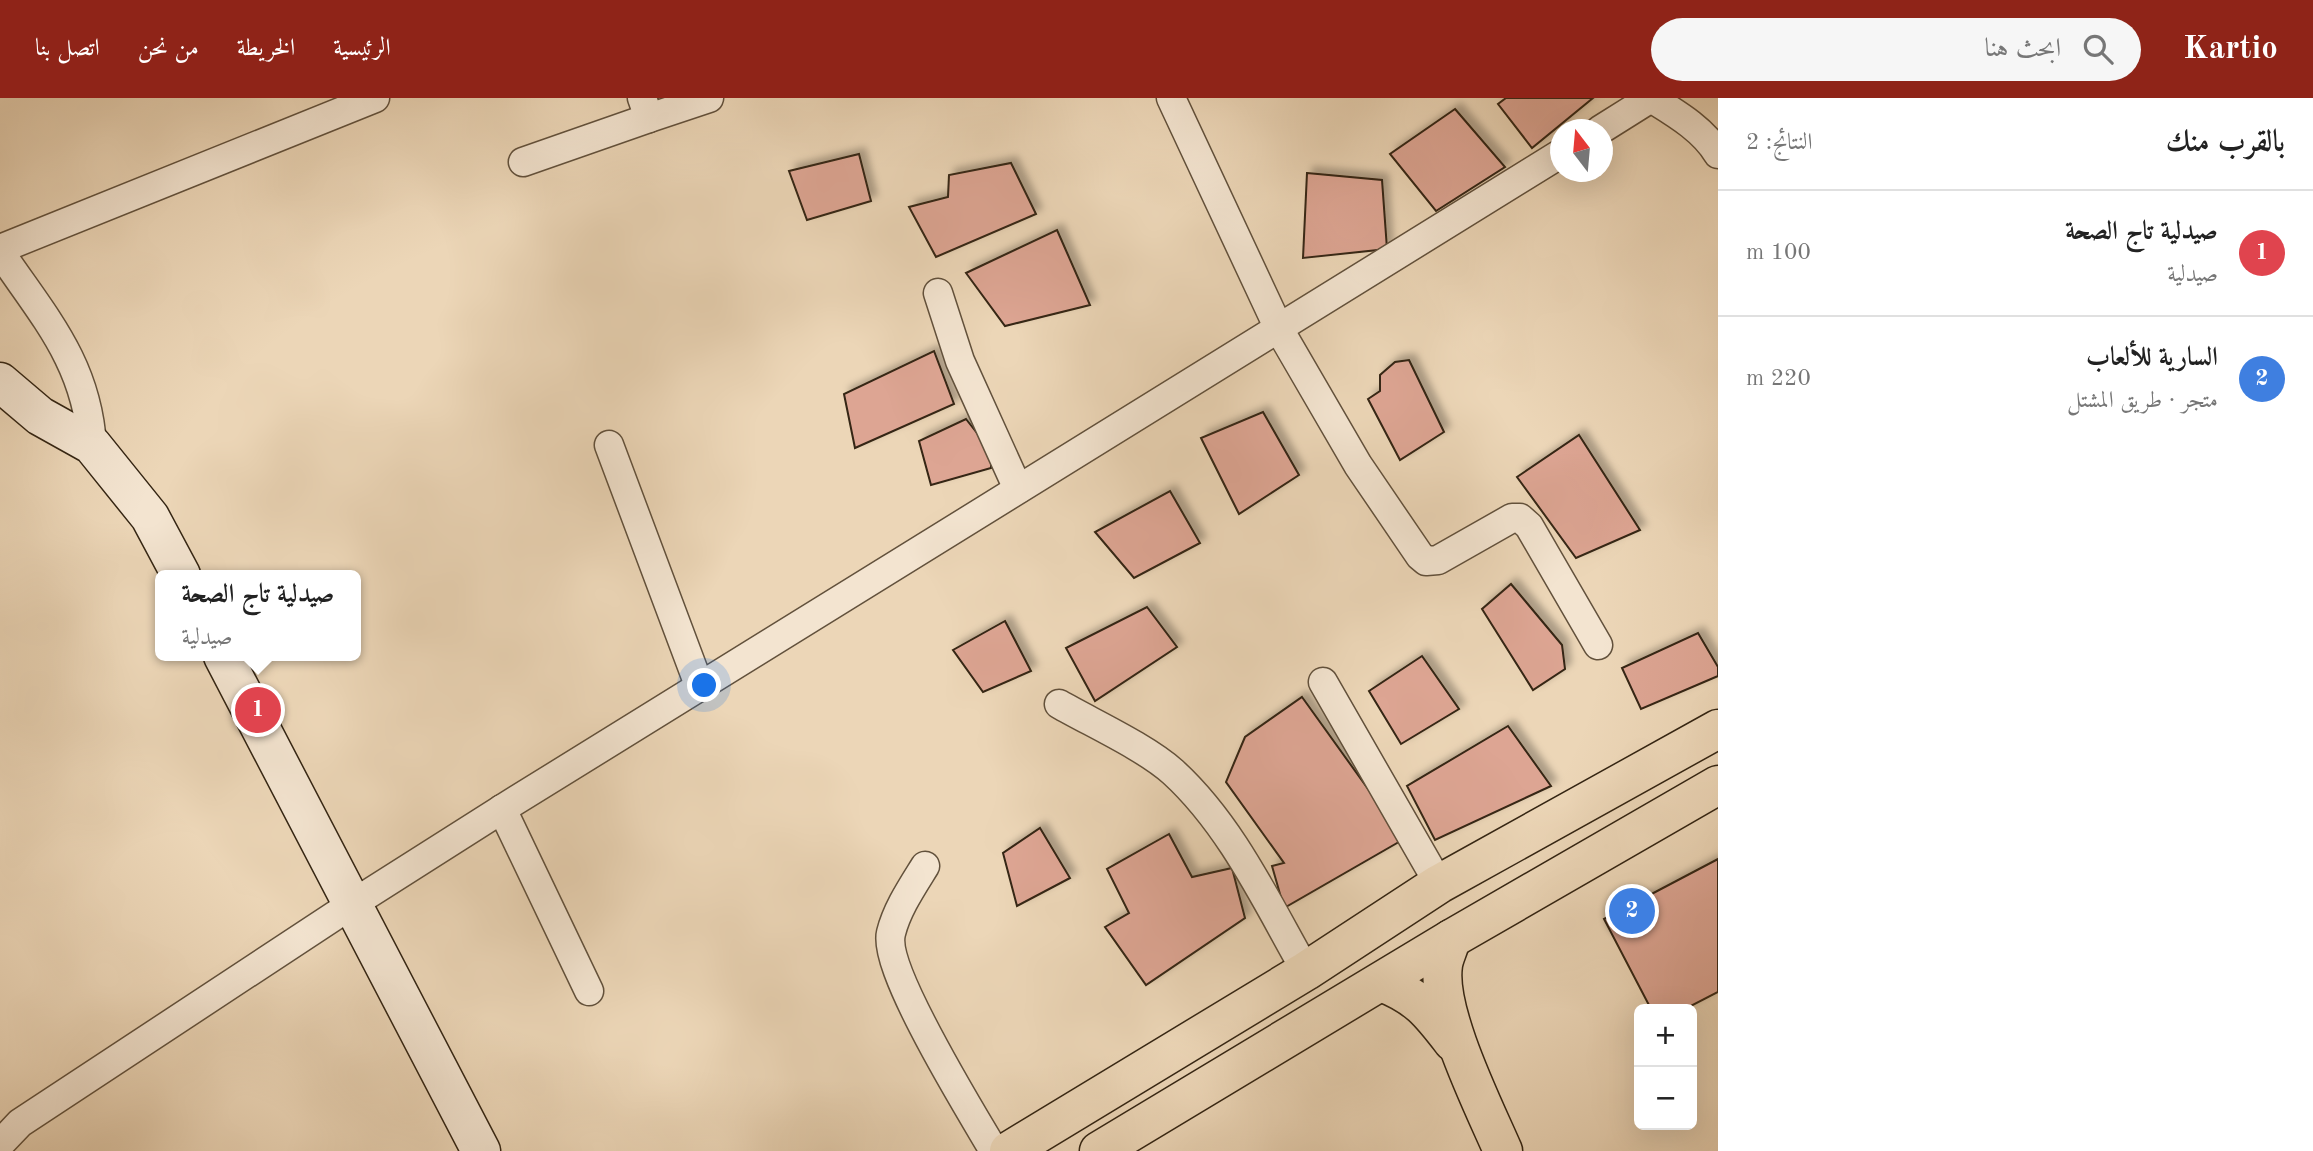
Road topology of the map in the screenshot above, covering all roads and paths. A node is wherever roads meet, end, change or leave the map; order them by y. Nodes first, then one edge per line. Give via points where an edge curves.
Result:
1 (376, 98) edge
2 (709, 98) edge
3 (1171, 98) edge
4 (1651, 98) edge
5 (645, 108) edge
6 (1613, 122) edge
7 (1718, 154) edge
8 (1550, 160) edge
9 (523, 162) dead end
10 (0, 251) edge
11 (938, 293) dead end
12 (1279, 329) junction
13 (1, 386) edge
14 (92, 445) junction
15 (609, 445) dead end
16 (1018, 489) junction
17 (178, 570) edge
18 (1598, 645) dead end
19 (226, 661) edge
20 (1323, 682) dead end
21 (699, 685) junction
22 (1059, 704) dead end
23 (1718, 729) edge
24 (1718, 785) edge
25 (502, 809) junction
26 (925, 866) dead end
27 (1439, 884) junction
28 (354, 903) junction
29 (1451, 939) junction
30 (1306, 971) junction
31 (1381, 982) junction
32 (589, 991) dead end
33 (1460, 1052) junction
34 (0, 1144) edge
35 (481, 1151) edge
36 (994, 1151) edge
37 (1009, 1151) edge
38 (1099, 1151) edge
39 (1503, 1151) edge

1 - 10 street
2 - 5 street
3 - 12 street
4 - 6 street
4 - 7 street via 1682,118
5 - 9 street
8 - 12 street
10 - 14 street via 74,363 90,417
11 - 16 street via 960,360
12 - 16 street
12 - 18 street via 1358,465 1420,556 1426,561 1438,560 1512,518 1520,519 1529,526
13 - 14 street via 40,416
14 - 17 street via 150,517
15 - 21 street
16 - 21 street
19 - 28 street
20 - 27 street
21 - 25 street
22 - 30 street via 1172,771 1207,808
23 - 27 main road
24 - 29 main road
25 - 28 street
25 - 32 street
26 - 36 street via 890,936 901,977 930,1042
27 - 30 main road
28 - 34 street via 20,1124
28 - 35 street
29 - 31 main road
29 - 33 main road via 1443,966
30 - 37 main road
31 - 33 main road via 1403,990 1426,1007
31 - 38 main road
33 - 39 main road

